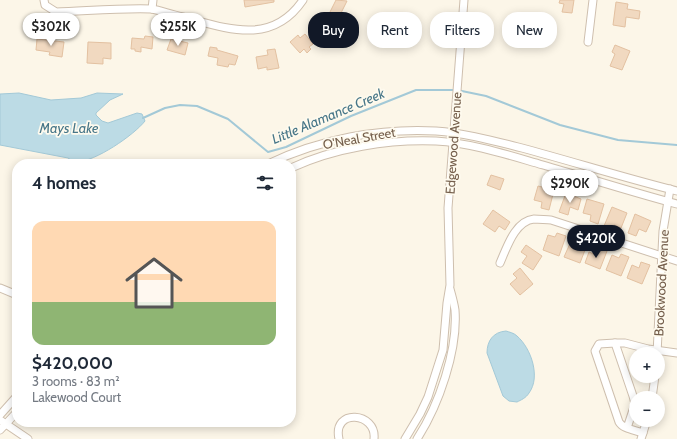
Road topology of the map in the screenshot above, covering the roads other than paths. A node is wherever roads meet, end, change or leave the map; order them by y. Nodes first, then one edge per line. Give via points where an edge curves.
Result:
1 (44, 0) edge
2 (153, 0) edge
3 (303, 0) edge
4 (464, 0) edge
5 (592, 0) edge
6 (152, 9) junction
7 (588, 42) dead end
8 (453, 133) junction
9 (452, 144) junction
10 (281, 159) edge
11 (296, 166) edge
12 (673, 190) edge
13 (668, 202) junction
14 (677, 204) edge
15 (661, 256) junction
16 (677, 261) edge
17 (500, 263) dead end
18 (450, 285) junction
19 (0, 288) edge
20 (12, 293) edge
21 (615, 343) junction
22 (639, 347) edge
23 (657, 347) edge
24 (665, 352) edge
25 (677, 353) edge
26 (428, 397) junction
27 (12, 402) edge
28 (436, 403) junction
29 (0, 415) edge
30 (12, 416) edge
31 (2, 425) edge
32 (627, 428) junction
33 (642, 436) edge
34 (28, 439) edge
35 (339, 439) edge
36 (374, 439) edge
37 (405, 439) edge
38 (417, 439) edge

1 - 6 street via 45,5 56,12
2 - 6 street
3 - 6 street via 288,18 265,29 254,31 243,31
4 - 8 street, Edgewood Avenue
5 - 7 street
8 - 9 street, Edgewood Avenue
8 - 10 street, O'Neal Street via 404,131 350,137 326,142
8 - 12 street, O'Neal Street via 575,162
9 - 11 street, O'Neal Street via 408,141 372,144
9 - 13 street, O'Neal Street via 502,153
9 - 18 street, Edgewood Avenue via 448,208
12 - 13 street, Brookwood Avenue
13 - 14 street, O'Neal Street
13 - 15 street, Brookwood Avenue
15 - 16 street
15 - 17 street via 551,220 534,219 518,229
15 - 23 street, Brookwood Avenue
18 - 26 street, Edgewood Avenue via 443,350
18 - 28 street, Edgewood Avenue via 455,310 451,356
19 - 20 street
21 - 22 street
21 - 32 street via 634,400
21 - 32 street via 599,344 595,351 619,422
24 - 25 street
26 - 28 street
26 - 37 street, Edgewood Avenue
27 - 29 street
28 - 38 street, Edgewood Avenue
30 - 31 street
31 - 34 street
32 - 33 street
35 - 36 street via 341,424 354,416 372,427

